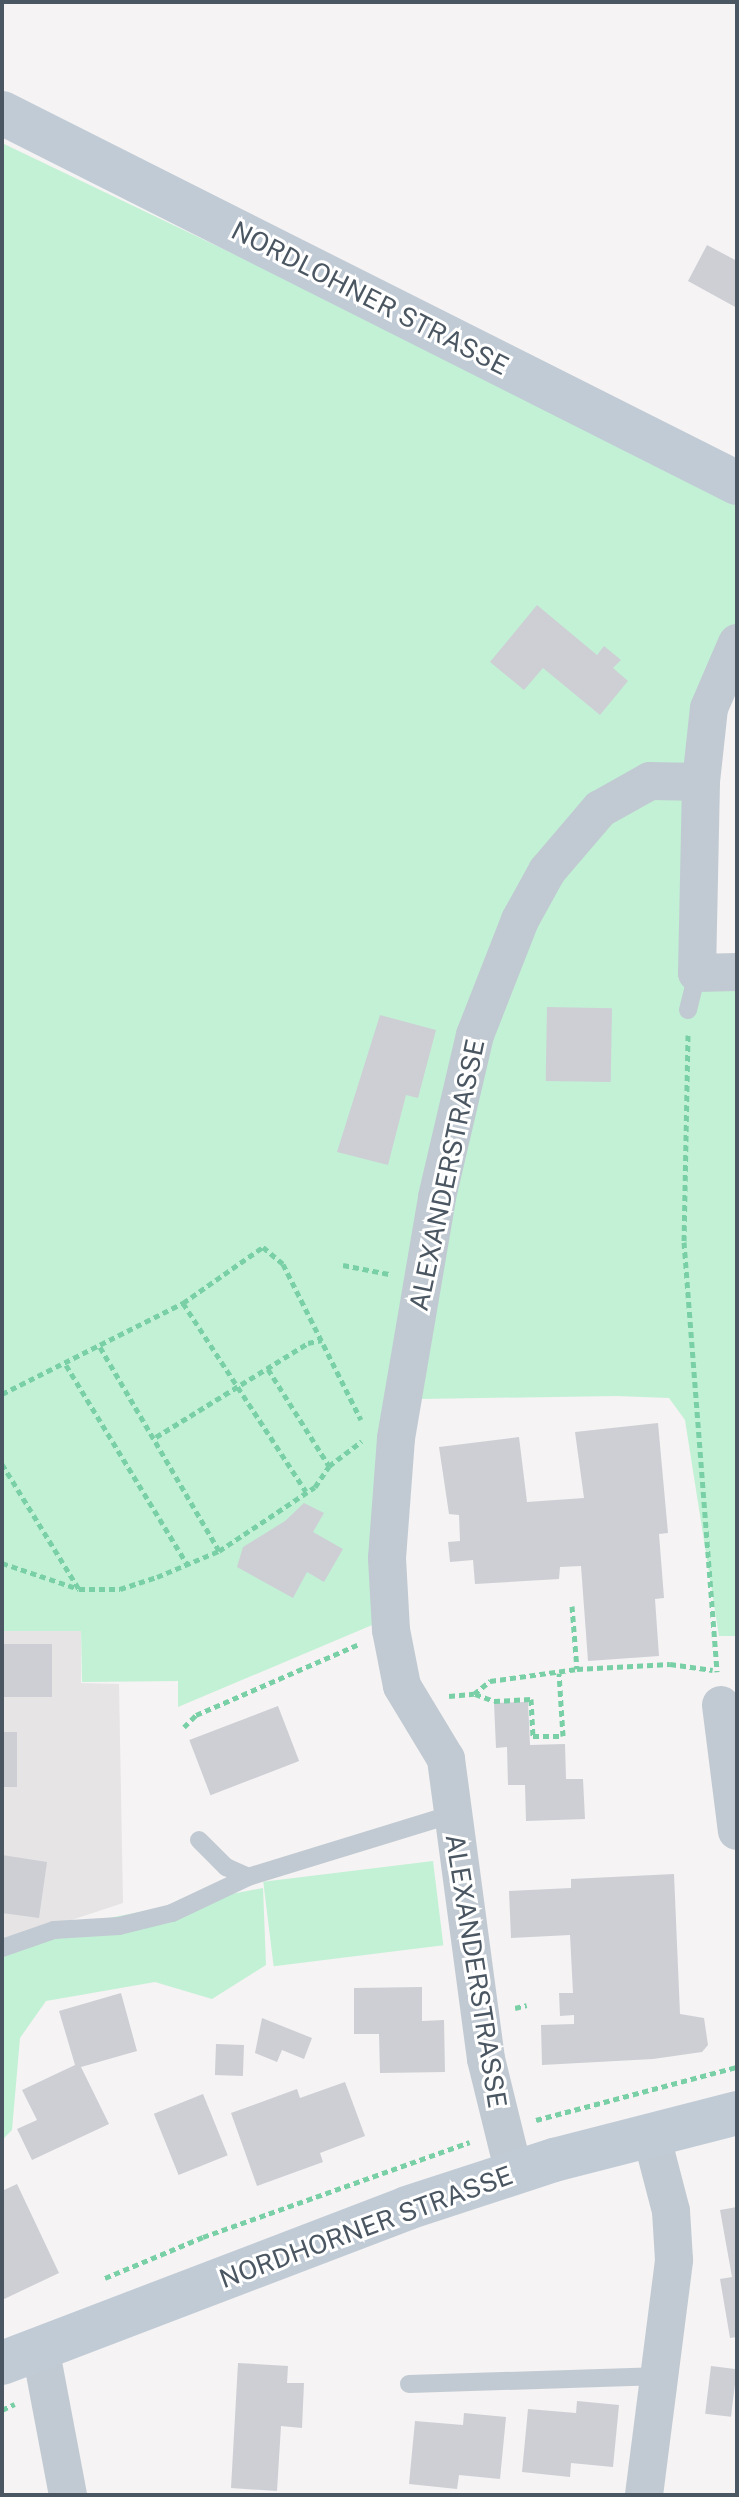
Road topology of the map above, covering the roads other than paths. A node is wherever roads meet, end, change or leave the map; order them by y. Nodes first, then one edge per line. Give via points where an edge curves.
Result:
1 (2, 113) edge
2 (737, 483) edge
3 (737, 643) edge
4 (701, 782) junction
5 (737, 972) edge
6 (697, 973) junction
7 (688, 1010) road end
8 (719, 1688) road end
9 (453, 1814) junction
10 (737, 1822) edge
11 (199, 1840) dead end
12 (248, 1877) junction
13 (2, 1948) edge
14 (737, 2113) edge
15 (651, 2134) junction
16 (514, 2173) junction
17 (21, 2355) edge
18 (662, 2376) junction
19 (409, 2384) dead end
20 (68, 2495) edge
21 (644, 2495) edge

1 - 2 street, NORDLOHNER STRASSE
3 - 4 street via 709,708
4 - 6 street
4 - 9 street, ALEXANDERSTRASSE via 650,781 600,809 547,871 520,920 475,1035 423,1281 378,1440 391,1630 402,1686 446,1759
5 - 6 street
6 - 7 lane
8 - 10 street
9 - 12 lane, ALEXANDERSTRASSE
9 - 16 street, ALEXANDERSTRASSE via 486,2059
11 - 12 lane via 226,1867
12 - 13 lane, ALEXANDERSTRASSE via 172,1913 119,1926 54,1930
14 - 15 street, NORDHORNER STRASSE
15 - 16 street, NORDHORNER STRASSE
15 - 18 street via 673,2236
16 - 17 street, NORDHORNER STRASSE via 392,2213
17 - 20 street
18 - 19 lane
18 - 21 street

